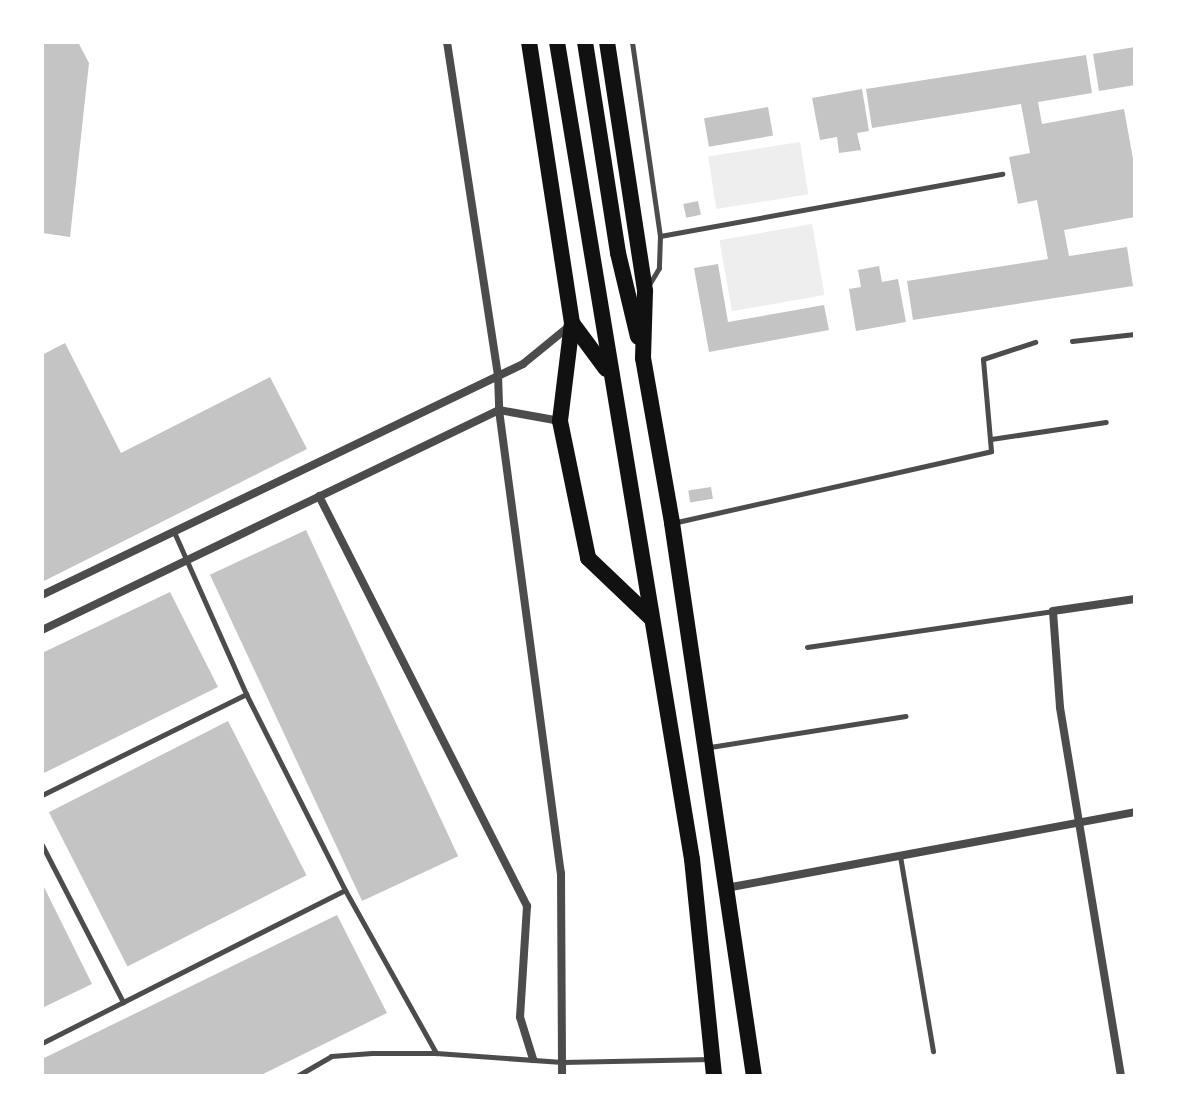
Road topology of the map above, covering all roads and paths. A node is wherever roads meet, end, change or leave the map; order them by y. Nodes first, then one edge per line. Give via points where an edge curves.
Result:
1 (447, 42) edge
2 (529, 42) edge
3 (557, 42) edge
4 (585, 42) edge
5 (607, 42) edge
6 (632, 42) edge
7 (1002, 174) dead end
8 (660, 236) junction
9 (645, 291) junction
10 (572, 323) junction
11 (1135, 334) edge
12 (1072, 341) dead end
13 (1035, 342) dead end
14 (643, 358) junction
15 (609, 374) junction
16 (498, 375) junction
17 (499, 410) junction
18 (560, 421) junction
19 (1106, 422) dead end
20 (991, 439) junction
21 (319, 496) junction
22 (672, 523) junction
23 (173, 531) junction
24 (187, 559) junction
25 (42, 595) edge
26 (1135, 599) edge
27 (1053, 611) junction
28 (652, 619) junction
29 (42, 630) edge
30 (807, 647) dead end
31 (246, 694) junction
32 (906, 716) dead end
33 (705, 748) junction
34 (42, 795) edge
35 (1135, 812) edge
36 (1077, 822) junction
37 (42, 845) edge
38 (900, 855) junction
39 (726, 888) junction
40 (345, 890) junction
41 (123, 1002) junction
42 (42, 1043) edge
43 (933, 1051) dead end
44 (436, 1053) junction
45 (533, 1059) junction
46 (562, 1062) junction
47 (713, 1068) edge
48 (297, 1076) edge
49 (562, 1076) edge
50 (754, 1076) edge
51 (1121, 1076) edge

1 - 16 street
2 - 10 highway
3 - 15 highway
4 - 14 highway via 618,253
5 - 9 highway
6 - 8 lane
7 - 8 lane
8 - 9 lane via 659,268
9 - 14 highway
10 - 15 highway
10 - 16 street via 523,364
10 - 18 highway
11 - 12 lane
13 - 20 lane via 983,359
14 - 22 highway
15 - 28 highway
16 - 17 street
16 - 23 street
17 - 18 street
17 - 21 street
17 - 46 street via 561,873
18 - 28 highway via 588,558
19 - 20 lane
20 - 22 lane via 991,451
21 - 24 street
21 - 45 street via 527,906 520,1017
22 - 33 highway
23 - 24 lane
23 - 25 street
24 - 29 street
24 - 31 lane
26 - 27 street
27 - 30 lane
27 - 36 street
28 - 47 highway via 692,859
31 - 34 lane
31 - 40 lane
32 - 33 lane
33 - 39 highway
35 - 36 street
36 - 38 street
36 - 51 street
37 - 41 lane
38 - 39 street
38 - 43 lane
39 - 50 highway
40 - 41 lane
40 - 44 lane
41 - 42 lane
44 - 45 lane
44 - 48 lane via 331,1056
45 - 46 lane
46 - 47 lane
46 - 49 street

